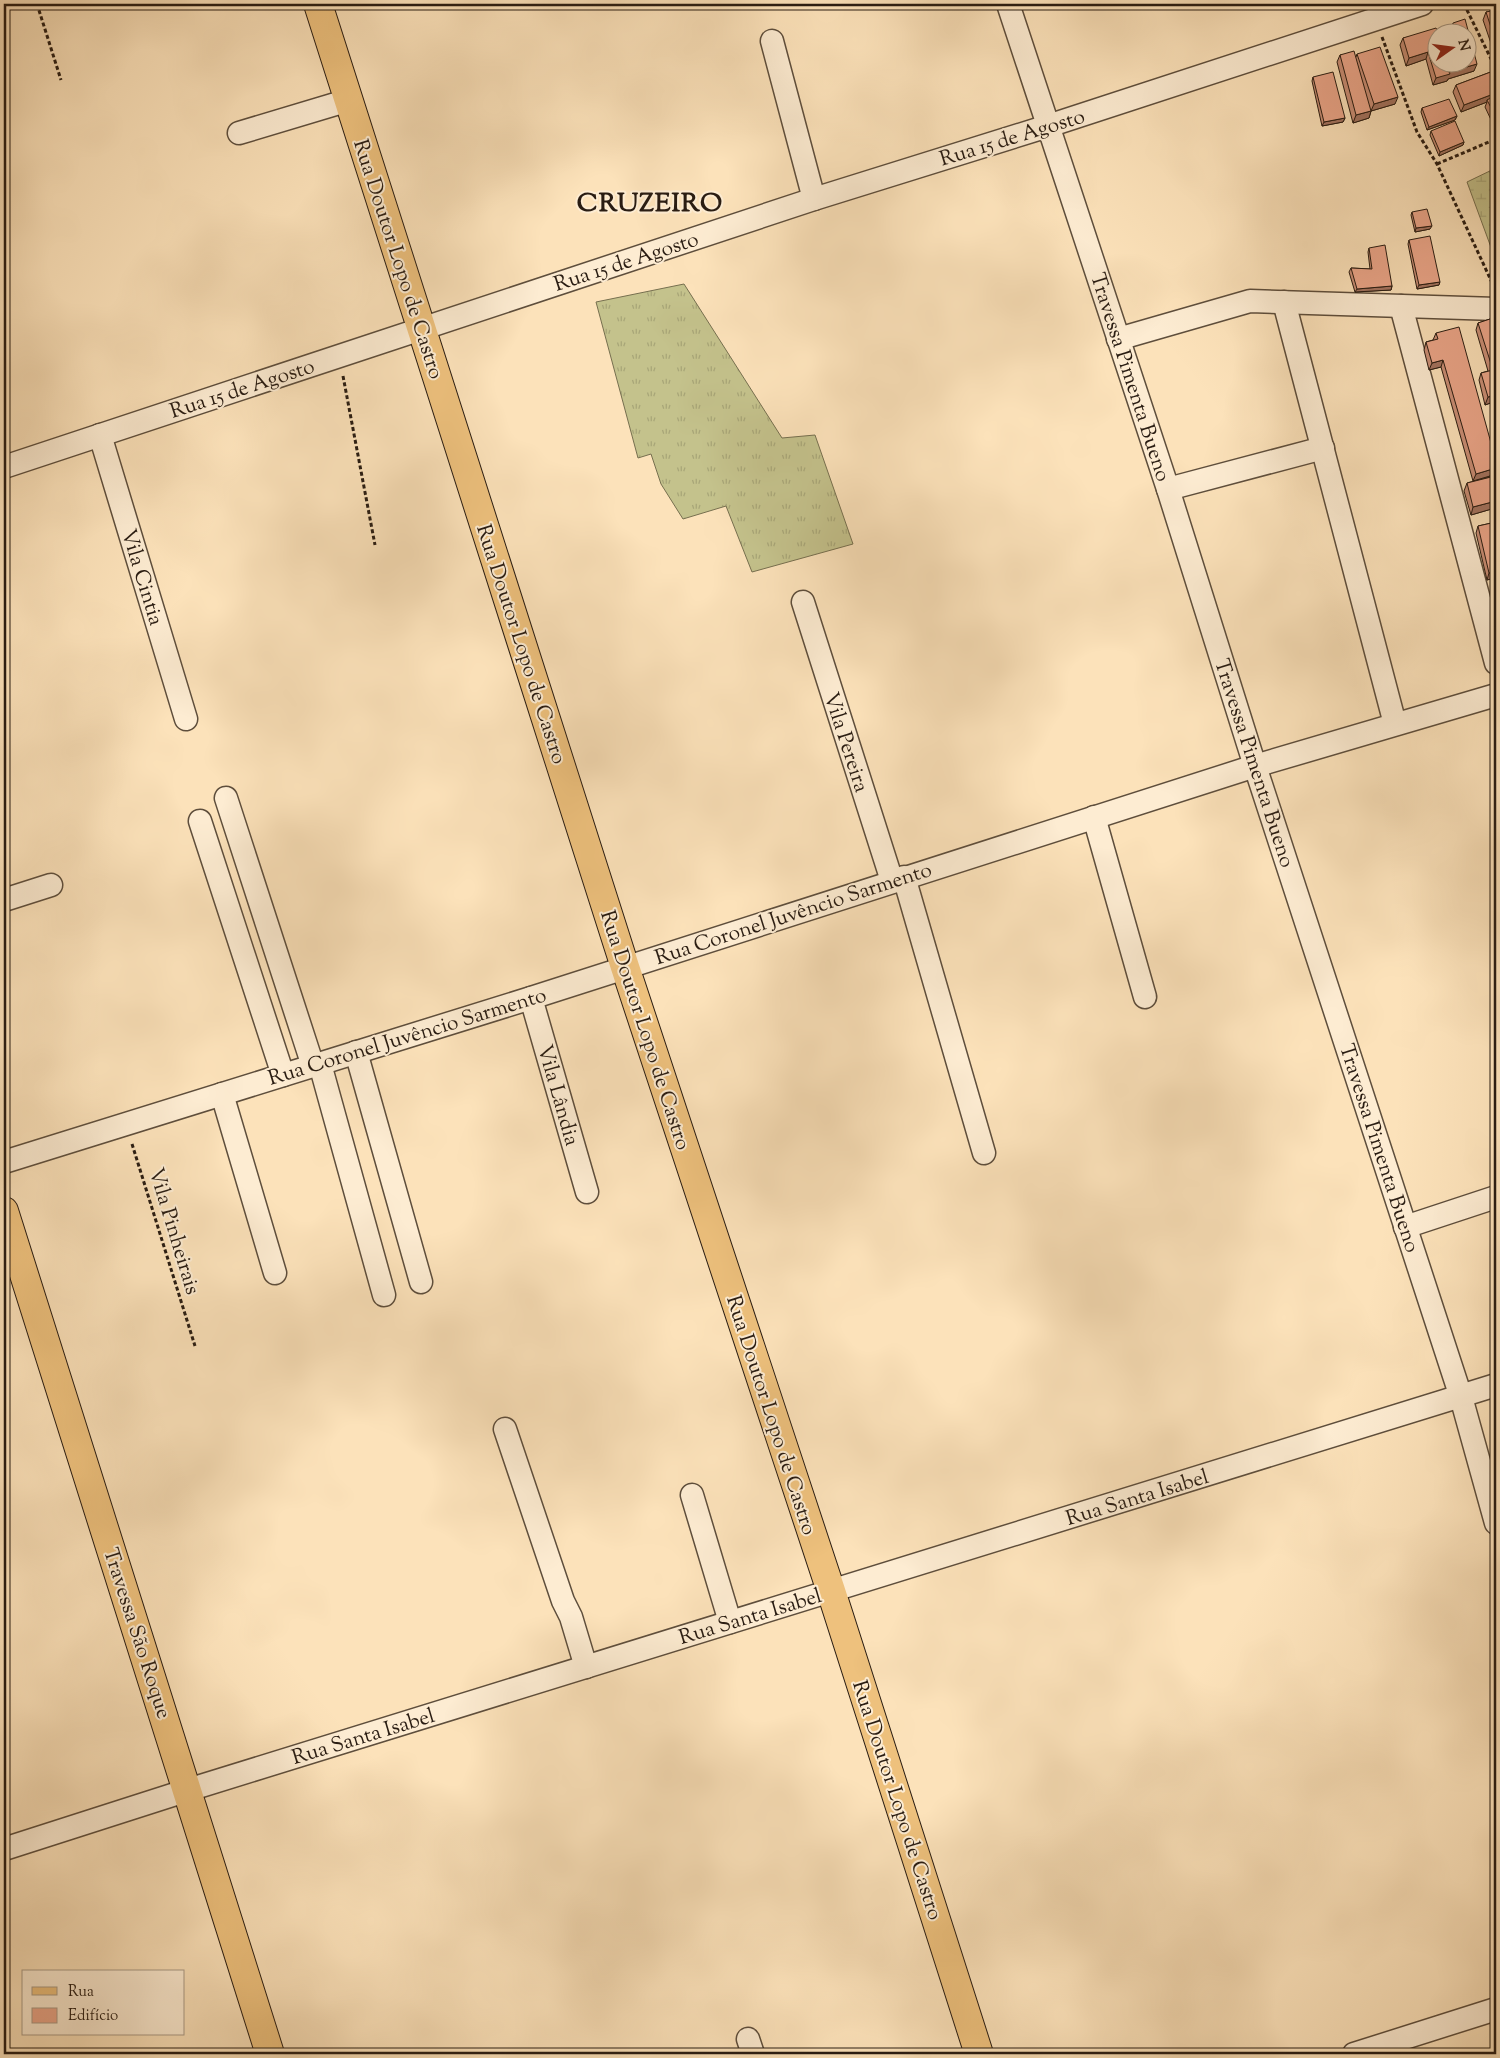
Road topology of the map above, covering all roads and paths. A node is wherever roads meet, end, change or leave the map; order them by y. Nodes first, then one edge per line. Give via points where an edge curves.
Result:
1 (37, 4) edge
2 (318, 4) edge
3 (1008, 4) edge
4 (1422, 4) edge
5 (1464, 4) edge
6 (1376, 20) junction
7 (772, 41) dead end
8 (1496, 69) edge
9 (61, 80) dead end
10 (349, 100) junction
11 (1048, 126) junction
12 (239, 133) dead end
13 (1496, 139) edge
14 (1437, 164) junction
15 (814, 199) junction
16 (1496, 291) edge
17 (1284, 302) junction
18 (1401, 306) junction
19 (1496, 309) edge
20 (421, 328) junction
21 (1118, 339) junction
22 (339, 356) junction
23 (100, 435) junction
24 (1323, 448) junction
25 (4, 467) edge
26 (1168, 489) junction
27 (376, 545) dead end
28 (802, 602) dead end
29 (1496, 664) edge
30 (1496, 694) edge
31 (186, 719) dead end
32 (1396, 724) junction
33 (1255, 766) junction
34 (226, 798) dead end
35 (1094, 817) junction
36 (200, 821) dead end
37 (898, 879) junction
38 (50, 884) dead end
39 (4, 900) edge
40 (625, 967) junction
41 (1145, 997) dead end
42 (531, 998) junction
43 (356, 1052) junction
44 (316, 1065) junction
45 (283, 1075) junction
46 (222, 1094) junction
47 (126, 1124) junction
48 (984, 1153) dead end
49 (4, 1162) edge
50 (587, 1192) dead end
51 (1496, 1197) edge
52 (4, 1212) edge
53 (1406, 1227) junction
54 (276, 1274) dead end
55 (421, 1282) dead end
56 (384, 1295) dead end
57 (195, 1346) dead end
58 (1496, 1385) edge
59 (1461, 1397) junction
60 (505, 1429) dead end
61 (692, 1495) dead end
62 (1496, 1524) edge
63 (831, 1591) junction
64 (730, 1622) junction
65 (586, 1666) junction
66 (188, 1790) junction
67 (4, 1849) edge
68 (1496, 2009) edge
69 (270, 2054) edge
70 (979, 2054) edge
71 (1354, 2054) edge

1 - 9 path
2 - 10 main road, Rua Doutor Lopo de Castro
3 - 11 street, Travessa Pimenta Bueno
4 - 6 street, Rua 15 de Agosto
5 - 8 path
6 - 11 street, Rua 15 de Agosto
6 - 14 path via 1417,132
7 - 15 street
10 - 12 street
10 - 20 main road, Rua Doutor Lopo de Castro
11 - 15 street, Rua 15 de Agosto
11 - 21 street, Travessa Pimenta Bueno
13 - 14 path
14 - 16 path
15 - 20 street, Rua 15 de Agosto
17 - 18 street
17 - 21 street via 1232,304
17 - 24 street
18 - 19 street
18 - 29 street
20 - 22 street, Rua 15 de Agosto
20 - 40 main road, Rua Doutor Lopo de Castro
21 - 26 street, Travessa Pimenta Bueno
22 - 23 street, Rua 15 de Agosto
22 - 27 path
23 - 25 street, Rua 15 de Agosto
23 - 31 street, Vila Cintia
24 - 26 street
24 - 32 street
26 - 33 street, Travessa Pimenta Bueno
28 - 37 street, Vila Pereira
30 - 32 street, Rua Coronel Juvêncio Sarmento
32 - 33 street, Rua Coronel Juvêncio Sarmento
33 - 35 street, Rua Coronel Juvêncio Sarmento
33 - 53 street, Travessa Pimenta Bueno
34 - 44 street
35 - 37 street, Rua Coronel Juvêncio Sarmento
35 - 41 street
36 - 45 street
37 - 40 street, Rua Coronel Juvêncio Sarmento
37 - 48 street, Vila Pereira
38 - 39 street
40 - 42 street, Rua Coronel Juvêncio Sarmento
40 - 63 main road, Rua Doutor Lopo de Castro
42 - 43 street, Rua Coronel Juvêncio Sarmento
42 - 50 street, Vila Lândia
43 - 44 street, Rua Coronel Juvêncio Sarmento
43 - 55 street
44 - 45 street, Rua Coronel Juvêncio Sarmento
44 - 56 street
45 - 46 street, Rua Coronel Juvêncio Sarmento
46 - 47 street, Rua Coronel Juvêncio Sarmento
46 - 54 street
47 - 49 street, Rua Coronel Juvêncio Sarmento
47 - 57 path, Vila Pinheirais
51 - 53 street
52 - 66 main road, Travessa São Roque
53 - 59 street, Travessa Pimenta Bueno
58 - 59 street, Rua Santa Isabel
59 - 62 street, Travessa Pimenta Bueno
59 - 63 street, Rua Santa Isabel
60 - 65 street
61 - 64 street
63 - 64 street, Rua Santa Isabel
63 - 70 main road, Rua Doutor Lopo de Castro
64 - 65 street, Rua Santa Isabel
65 - 66 street, Rua Santa Isabel
66 - 67 street, Rua Santa Isabel
66 - 69 main road, Travessa São Roque
68 - 71 street

